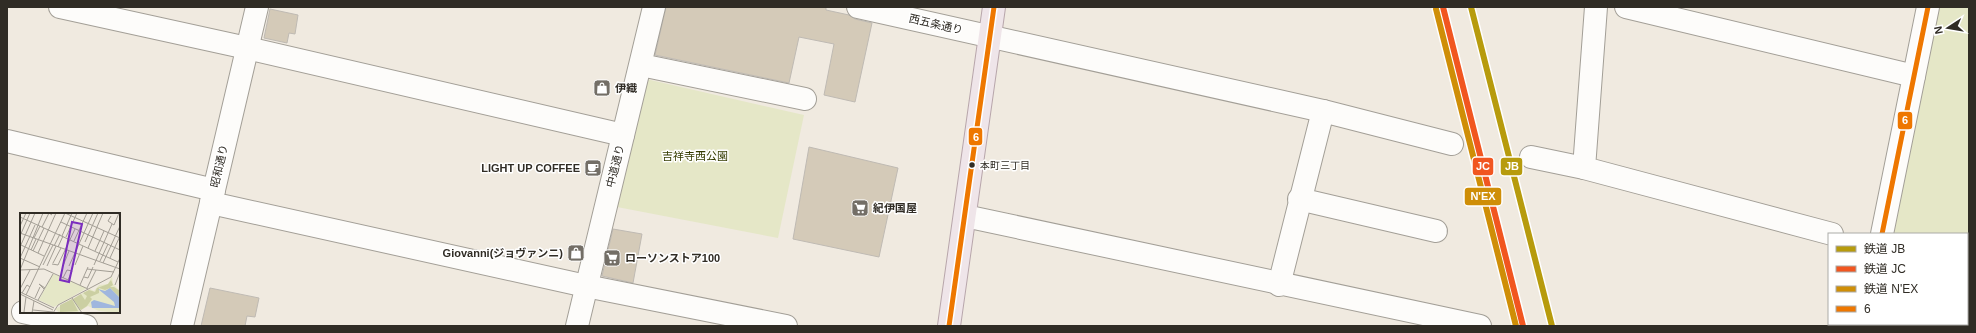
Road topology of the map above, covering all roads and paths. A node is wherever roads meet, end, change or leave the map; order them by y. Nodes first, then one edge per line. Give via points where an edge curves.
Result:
1 (60, 7) edge
2 (257, 7) edge
3 (654, 7) edge
4 (858, 7) edge
5 (994, 7) edge
6 (1596, 7) edge
7 (1626, 7) edge
8 (1928, 7) edge
9 (990, 36) junction
10 (247, 48) junction
11 (641, 65) junction
12 (1914, 76) junction
13 (805, 99) dead end
14 (1323, 111) junction
15 (623, 134) junction
16 (7, 141) edge
17 (1452, 144) dead end
18 (1531, 157) dead end
19 (1584, 168) junction
20 (212, 197) junction
21 (1299, 199) junction
22 (965, 216) junction
23 (1436, 231) dead end
24 (1828, 233) edge
25 (1882, 233) edge
26 (1279, 285) junction
27 (586, 286) junction
28 (7, 308) edge
29 (20, 311) edge
30 (27, 313) edge
31 (86, 326) edge
32 (182, 326) edge
33 (577, 326) edge
34 (786, 326) edge
35 (948, 326) edge
36 (1480, 326) edge

1 - 10 street
2 - 10 street, 昭和通り
3 - 11 street, 中道通り
4 - 9 street, 西五条通り
5 - 9 main road
6 - 19 street
7 - 12 street
8 - 12 street
9 - 14 street, 西五条通り
9 - 22 main road
10 - 15 street
10 - 20 street, 昭和通り
11 - 13 street
11 - 15 street, 中道通り
12 - 25 street
14 - 17 street, 西五条通り
14 - 21 street
15 - 27 street, 中道通り
16 - 20 street
18 - 19 street
19 - 24 street
20 - 27 street
20 - 32 street, 昭和通り
21 - 23 street
21 - 26 street
22 - 26 street
22 - 35 main road
26 - 36 street
27 - 33 street, 中道通り
27 - 34 street
28 - 29 street
30 - 31 street

